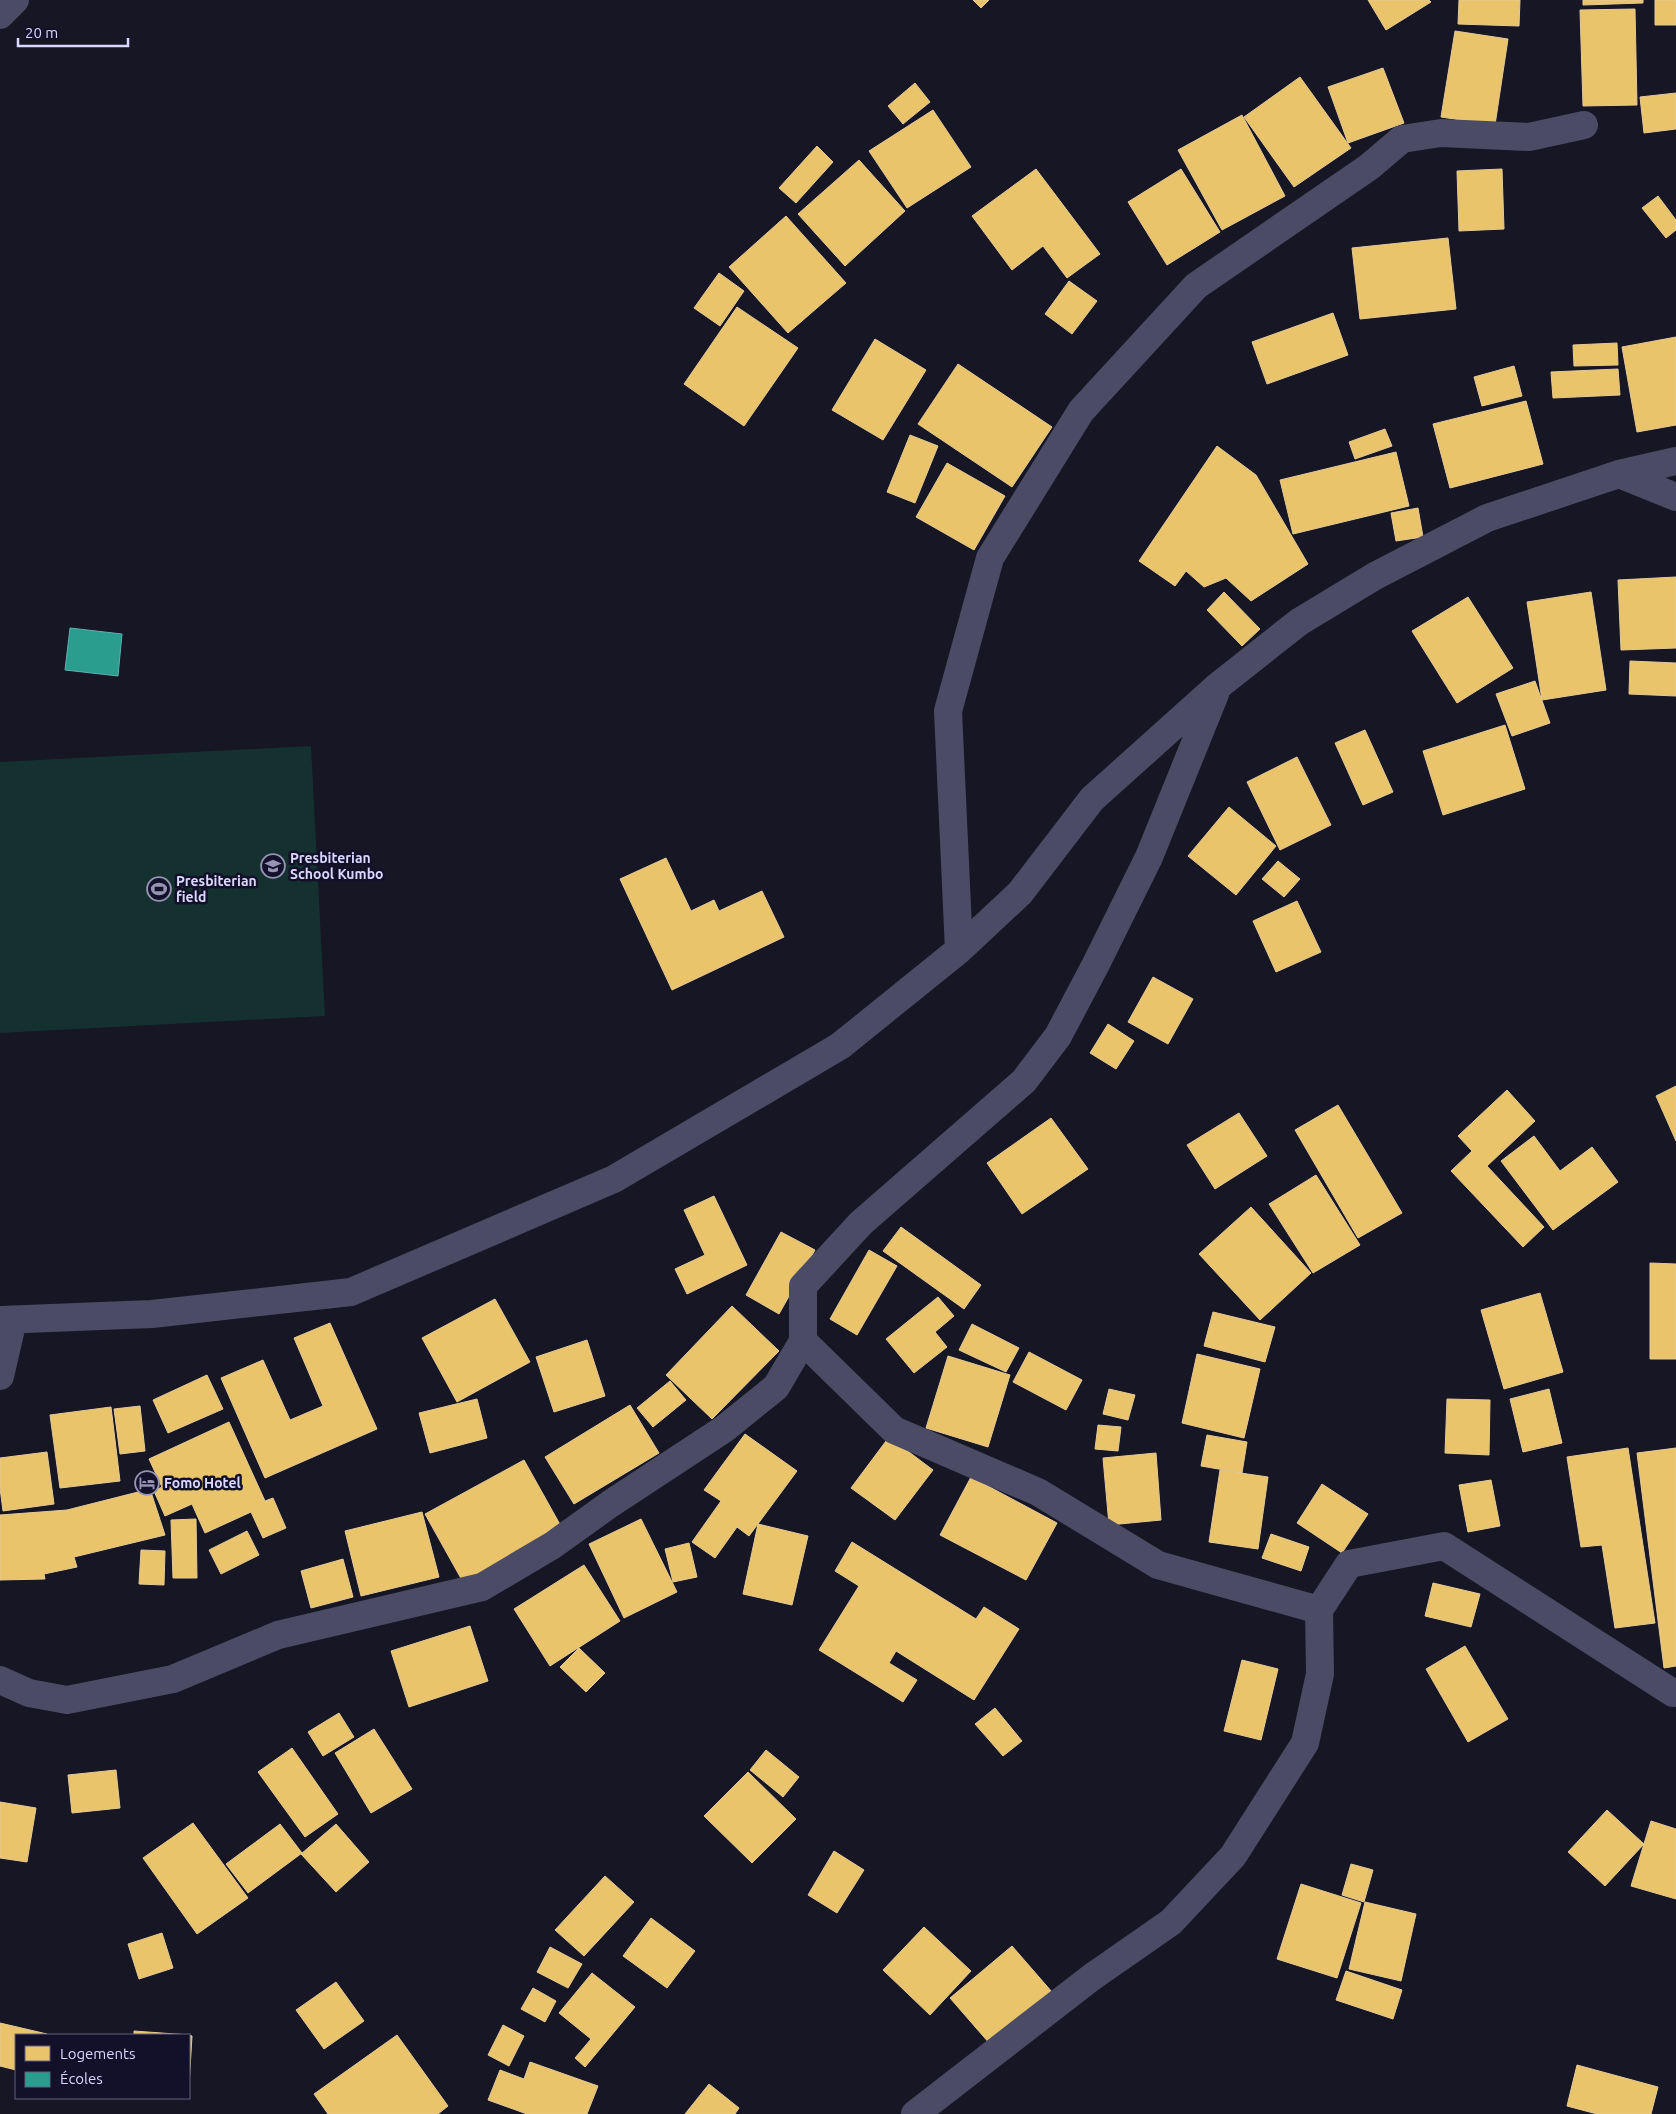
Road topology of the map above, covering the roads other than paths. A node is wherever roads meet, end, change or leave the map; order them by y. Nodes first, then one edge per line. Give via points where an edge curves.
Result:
1 (15, 0) edge
2 (0, 16) edge
3 (1584, 125) dead end
4 (1676, 461) edge
5 (1619, 474) junction
6 (1676, 496) edge
7 (1218, 686) junction
8 (959, 950) junction
9 (6, 1320) edge
10 (804, 1340) junction
11 (0, 1376) edge
12 (1319, 1610) junction
13 (0, 1680) edge
14 (1676, 1692) edge
15 (915, 2114) edge

1 - 2 street
3 - 8 street via 1529,137 1441,133 1402,140 1369,167 1196,286 1081,411 990,558 948,711
4 - 5 street
5 - 6 street
5 - 7 street via 1487,518 1375,576 1299,622
7 - 8 street via 1092,799 1020,893
7 - 10 street via 1149,857 1058,1036 1024,1081 860,1223 803,1286
8 - 9 street via 840,1046 614,1179 350,1292 152,1314
9 - 11 street
10 - 12 street via 894,1430 1038,1492 1158,1564
10 - 13 street via 776,1387 724,1429 553,1545 482,1587 278,1635 173,1679 67,1700 29,1693
12 - 14 street via 1349,1564 1444,1546
12 - 15 street via 1320,1674 1305,1743 1233,1856 1171,1922 1092,1977

